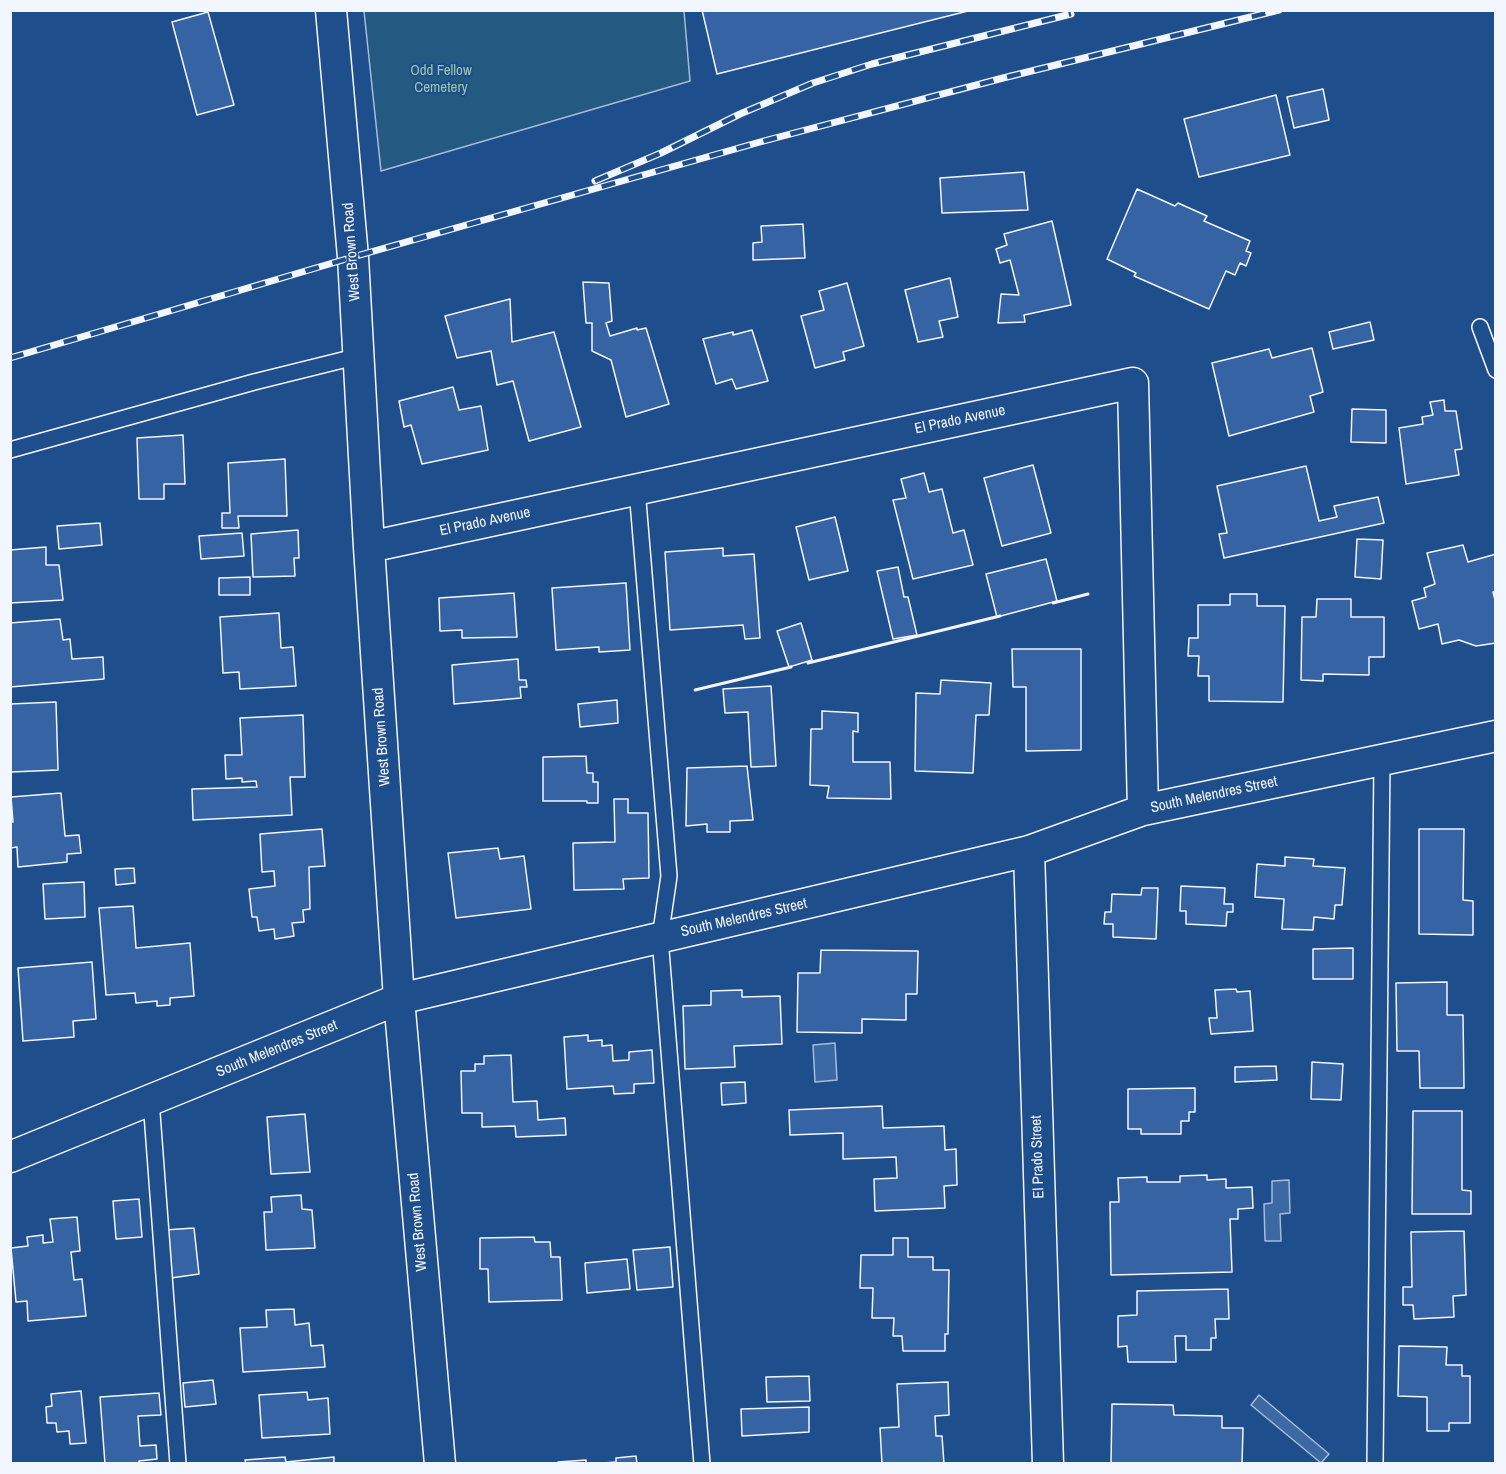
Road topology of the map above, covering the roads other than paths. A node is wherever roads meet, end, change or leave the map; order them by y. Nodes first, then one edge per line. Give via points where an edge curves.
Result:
1 (331, 10) edge
2 (1480, 327) dead end
3 (358, 356) junction
4 (1496, 370) edge
5 (10, 450) edge
6 (638, 489) junction
7 (369, 547) junction
8 (1496, 736) edge
9 (1382, 760) junction
10 (1143, 810) junction
11 (1029, 851) junction
12 (660, 938) junction
13 (399, 999) junction
14 (152, 1100) junction
15 (10, 1157) edge
16 (178, 1464) edge
17 (440, 1464) edge
18 (702, 1464) edge
19 (1048, 1464) edge
20 (1375, 1464) edge

1 - 3 street, West Brown Road
2 - 4 lane
3 - 5 lane
3 - 7 street, West Brown Road
6 - 7 street, El Prado Avenue
6 - 10 street, El Prado Avenue via 1133,383
6 - 12 lane via 669,876
7 - 13 street, West Brown Road
8 - 9 street, South Melendres Street
9 - 10 street, South Melendres Street
9 - 20 lane
10 - 11 street, South Melendres Street
11 - 12 street, South Melendres Street
11 - 19 street, El Prado Street
12 - 13 street, South Melendres Street
12 - 18 lane
13 - 14 street, South Melendres Street
13 - 17 street, West Brown Road
14 - 15 street, South Melendres Street
14 - 16 lane

